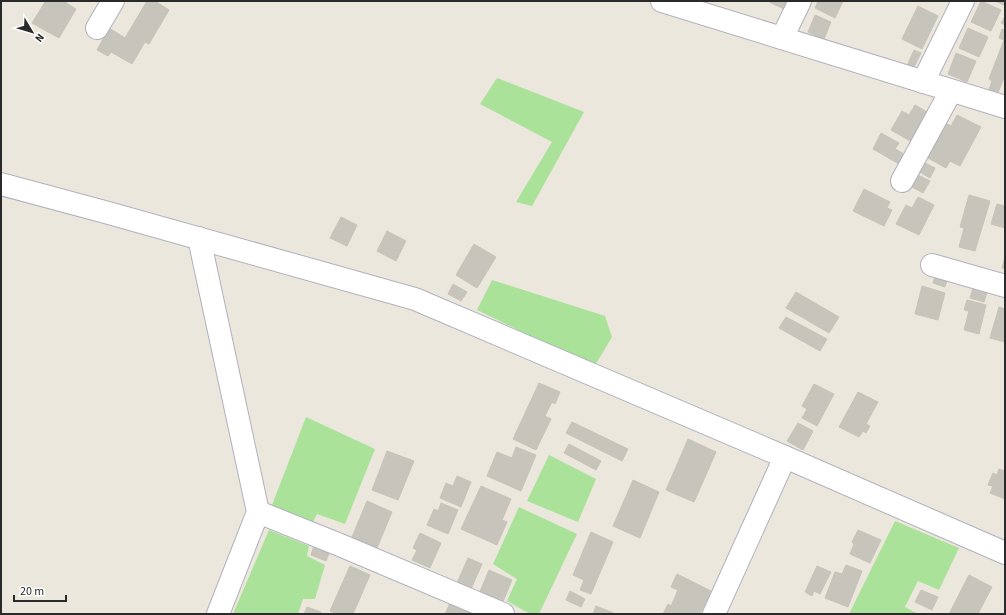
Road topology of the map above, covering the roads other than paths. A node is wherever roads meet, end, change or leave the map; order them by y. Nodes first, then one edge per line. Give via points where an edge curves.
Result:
1 (112, 1) edge
2 (662, 1) edge
3 (800, 1) edge
4 (963, 1) edge
5 (97, 28) dead end
6 (782, 38) junction
7 (923, 82) junction
8 (951, 91) junction
9 (1005, 107) edge
10 (902, 181) dead end
11 (1, 184) edge
12 (199, 238) junction
13 (932, 266) dead end
14 (1005, 286) edge
15 (785, 457) junction
16 (258, 512) junction
17 (1005, 553) edge
18 (218, 614) edge
19 (503, 614) edge
20 (714, 614) edge

1 - 5 street
2 - 6 street
3 - 6 street
4 - 7 street
6 - 7 street
7 - 8 street
8 - 9 street
8 - 10 street
11 - 12 street
12 - 15 street via 415,299
12 - 16 street
13 - 14 street
15 - 17 street
15 - 20 street
16 - 18 street
16 - 19 street

